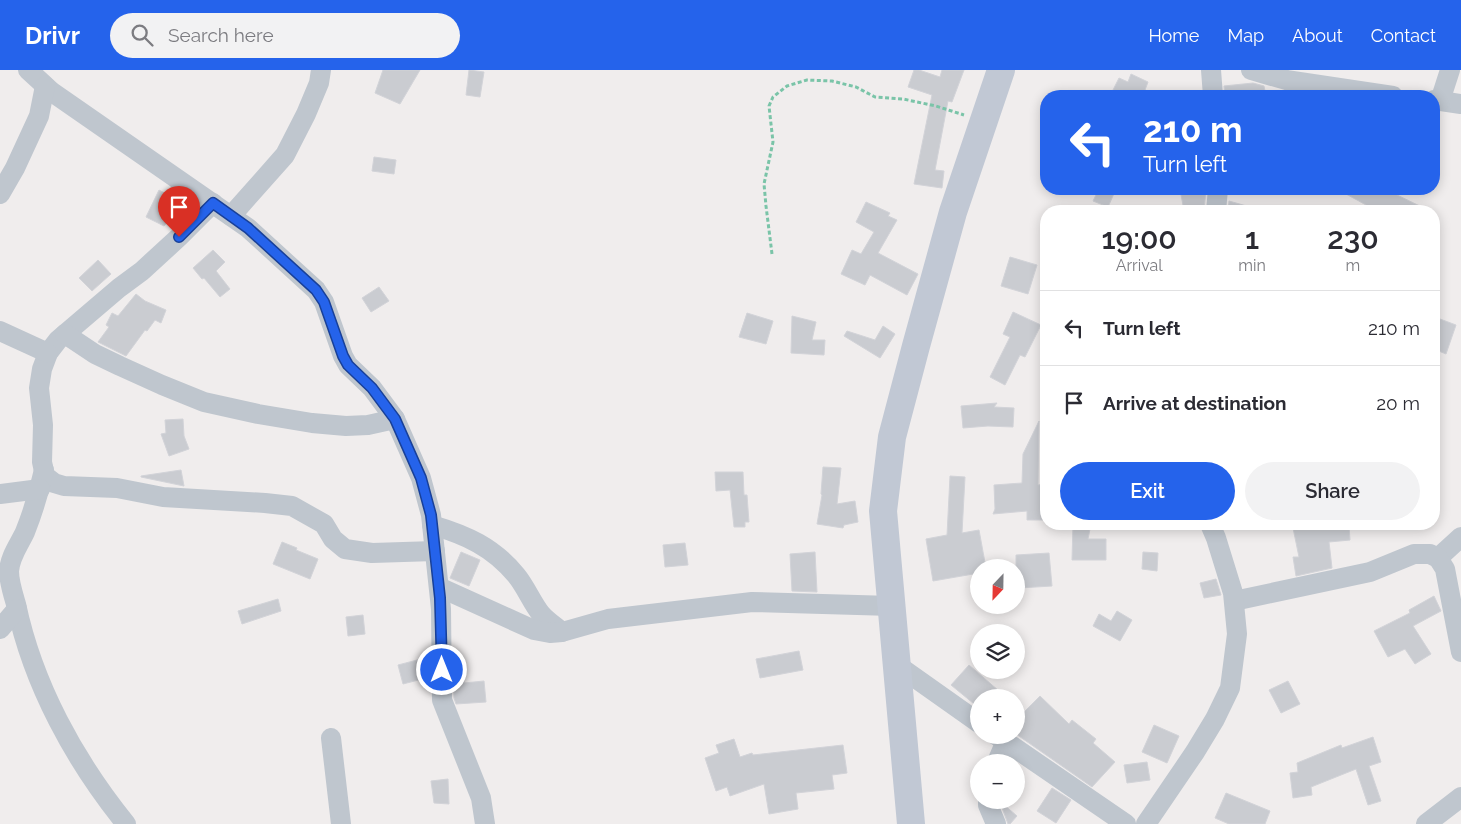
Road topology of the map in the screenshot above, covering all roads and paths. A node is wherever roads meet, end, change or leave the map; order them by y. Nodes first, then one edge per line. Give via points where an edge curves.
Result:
1 (28, 70) edge
2 (321, 70) edge
3 (1001, 70) edge
4 (1211, 70) edge
5 (1250, 70) edge
6 (1450, 70) edge
7 (45, 86) junction
8 (1213, 90) edge
9 (1353, 90) edge
10 (1440, 94) edge
11 (1440, 101) edge
12 (1461, 104) edge
13 (984, 120) junction
14 (0, 194) edge
15 (213, 203) junction
16 (231, 216) junction
17 (772, 254) dead end
18 (0, 331) edge
19 (65, 334) junction
20 (48, 353) junction
21 (395, 419) junction
22 (42, 480) junction
23 (0, 494) edge
24 (432, 525) junction
25 (1213, 530) edge
26 (1461, 537) edge
27 (435, 551) junction
28 (1438, 558) junction
29 (439, 587) junction
30 (1234, 601) junction
31 (892, 606) junction
32 (17, 609) junction
33 (0, 629) edge
34 (562, 632) junction
35 (1461, 652) edge
36 (897, 666) junction
37 (970, 717) edge
38 (331, 738) dead end
39 (1010, 744) edge
40 (1461, 797) edge
41 (990, 809) edge
42 (126, 824) edge
43 (341, 824) edge
44 (485, 824) edge
45 (911, 824) edge
46 (996, 824) edge
47 (1126, 824) edge
48 (1146, 824) edge
49 (1426, 824) edge

1 - 7 street
2 - 16 street via 306,114 285,155
3 - 13 street
4 - 8 street
5 - 9 street via 1286,80
6 - 10 street
7 - 14 street via 39,116
7 - 15 street
11 - 12 street
13 - 17 path via 936,106 875,97 856,87 832,81 807,80 787,86 773,97 769,106 773,142 764,184
13 - 31 street via 954,212 892,437 883,511
15 - 16 street
15 - 19 street via 142,271
16 - 21 street via 316,290 324,302 348,365 372,388
18 - 20 street
19 - 20 street
19 - 21 street via 95,354 204,402 320,424 368,425
20 - 22 street via 39,388 43,425
21 - 24 street via 421,478
22 - 23 street
22 - 27 street via 45,476 64,486 117,488 162,497 292,506 324,524 333,539 350,551
22 - 32 street via 27,526 11,559 9,572
24 - 27 street
24 - 34 street via 479,542 502,559 541,614
25 - 30 street
26 - 28 street
27 - 29 street
28 - 30 street via 1430,554 1414,554 1370,572
28 - 35 street via 1445,569
29 - 34 street via 534,630
29 - 44 street via 442,700 480,798
30 - 48 street via 1237,634 1230,688 1216,719
31 - 34 street via 752,602 608,619
31 - 36 street
32 - 33 street
32 - 42 street via 20,627 50,705 82,762
36 - 37 street
36 - 45 street
38 - 43 street
39 - 47 street
40 - 49 street
41 - 46 street

